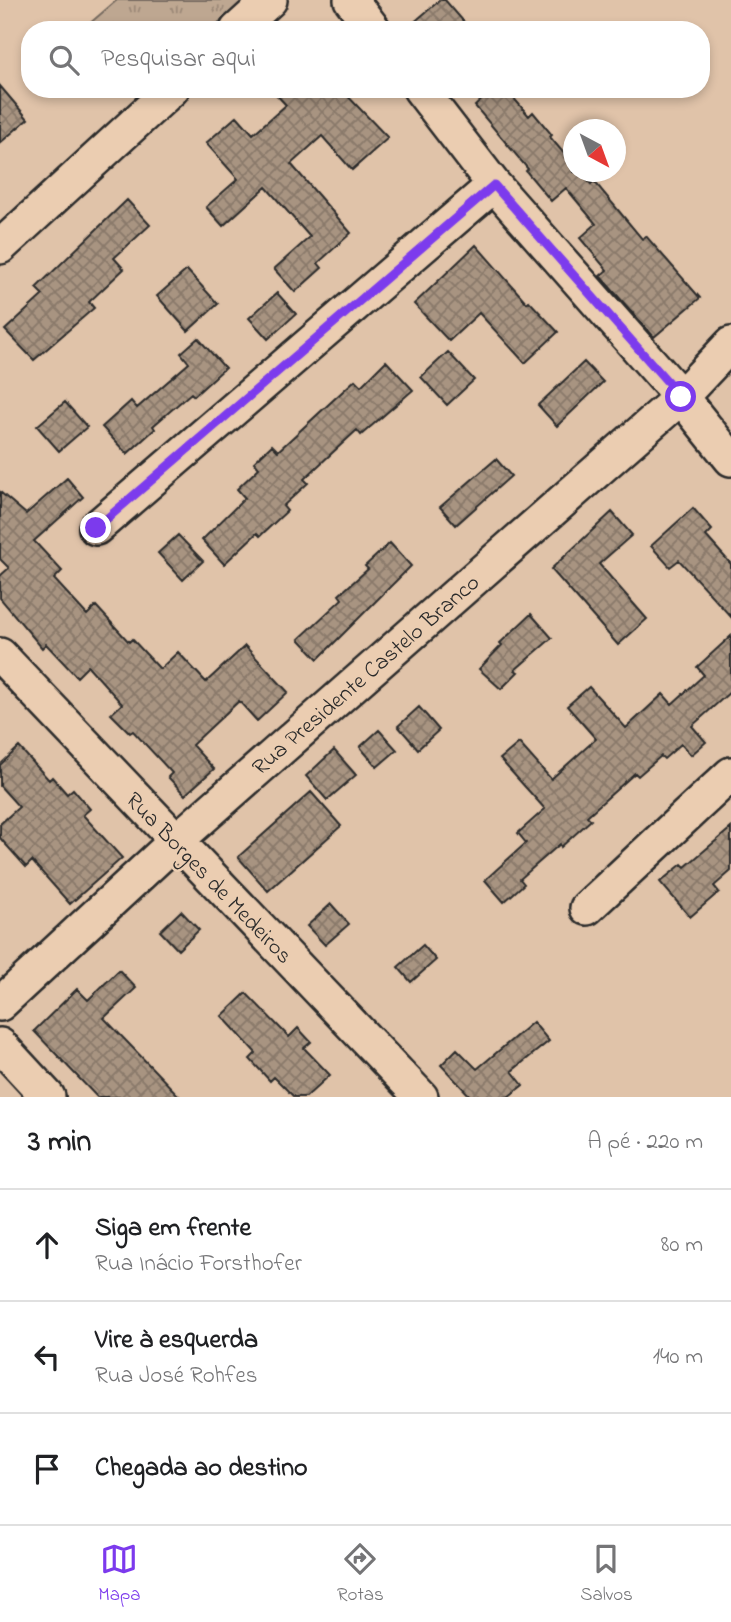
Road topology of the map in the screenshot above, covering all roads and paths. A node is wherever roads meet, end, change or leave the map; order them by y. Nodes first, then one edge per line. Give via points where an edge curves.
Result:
1 (270, 0) edge
2 (351, 0) edge
3 (247, 21) edge
4 (367, 21) edge
5 (162, 98) edge
6 (427, 98) edge
7 (494, 185) junction
8 (0, 247) edge
9 (731, 344) edge
10 (681, 397) junction
11 (731, 459) edge
12 (96, 528) dead end
13 (0, 655) edge
14 (731, 774) edge
15 (176, 841) junction
16 (587, 908) dead end
17 (0, 1004) edge
18 (0, 1045) edge
19 (48, 1097) edge
20 (421, 1097) edge

1 - 3 street
2 - 4 street
5 - 8 street
6 - 7 street
7 - 10 street
7 - 12 street
9 - 10 street, Rua Presidente Castelo Branco
10 - 11 street
10 - 15 street, Rua Presidente Castelo Branco
13 - 15 street, Rua Borges de Medeiros
14 - 16 street
15 - 17 street, Rua Presidente Castelo Branco
15 - 20 street, Rua Borges de Medeiros
18 - 19 street

